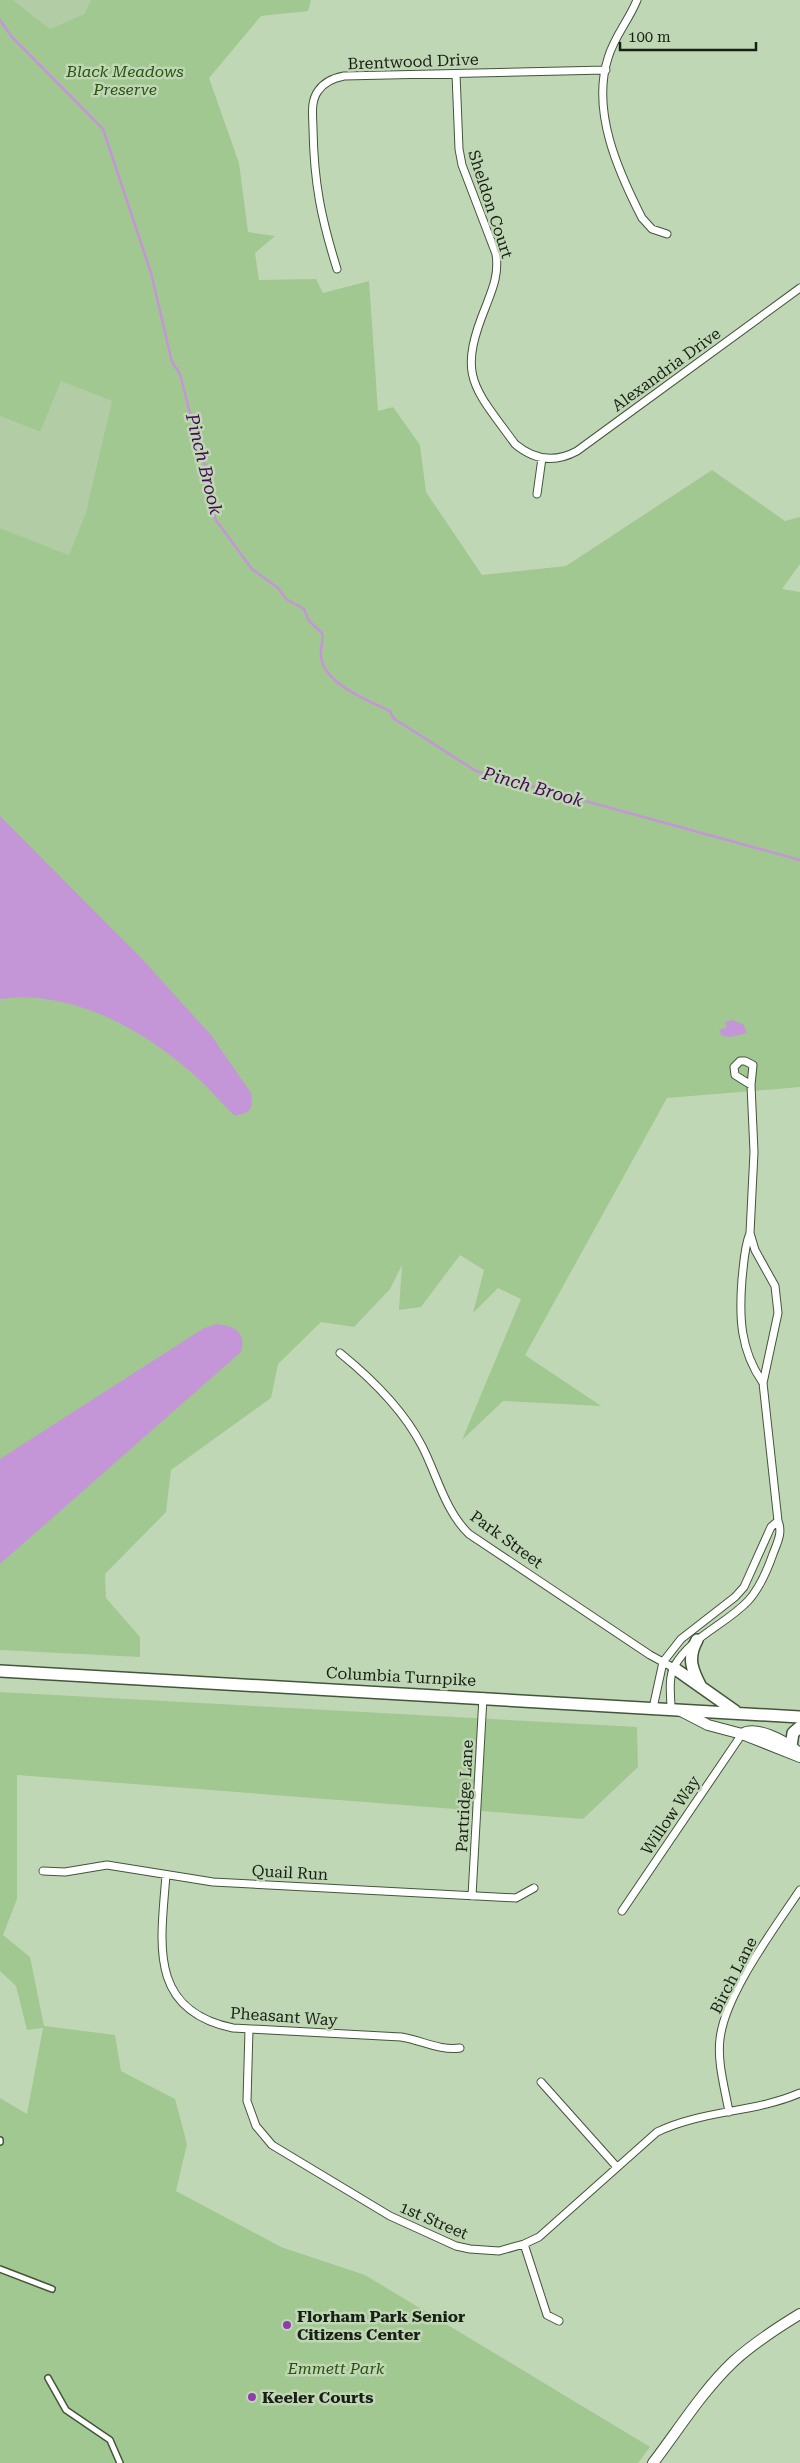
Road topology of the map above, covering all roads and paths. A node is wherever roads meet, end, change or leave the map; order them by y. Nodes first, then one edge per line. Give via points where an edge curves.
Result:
1 (637, 0) edge
2 (606, 70) junction
3 (456, 74) junction
4 (667, 234) dead end
5 (338, 269) dead end
6 (800, 288) edge
7 (542, 458) junction
8 (537, 494) dead end
9 (751, 1085) dead end
10 (750, 1233) junction
11 (340, 1354) dead end
12 (763, 1383) junction
13 (778, 1522) junction
14 (697, 1640) junction
15 (663, 1662) junction
16 (674, 1668) junction
17 (0, 1671) edge
18 (702, 1688) junction
19 (483, 1697) junction
20 (653, 1708) junction
21 (674, 1709) junction
22 (737, 1712) junction
23 (800, 1717) edge
24 (800, 1727) edge
25 (742, 1734) junction
26 (797, 1752) edge
27 (43, 1871) dead end
28 (166, 1875) junction
29 (534, 1888) dead end
30 (800, 1890) edge
31 (472, 1896) junction
32 (622, 1911) dead end
33 (249, 2029) junction
34 (460, 2048) dead end
35 (541, 2082) dead end
36 (800, 2093) edge
37 (729, 2112) junction
38 (616, 2166) junction
39 (524, 2244) junction
40 (0, 2268) edge
41 (52, 2289) dead end
42 (800, 2314) edge
43 (558, 2322) dead end
44 (48, 2378) dead end
45 (120, 2463) edge
46 (653, 2463) edge

1 - 2 street via 613,46
2 - 3 street, Brentwood Drive
2 - 4 street via 601,100 607,132 642,218 652,229
3 - 5 street, Brentwood Drive via 344,76 330,80 317,91 313,105 315,179 326,234
3 - 7 street, Sheldon Court via 462,165 498,264 495,284 474,334 470,361 472,373 478,393 515,444
6 - 7 street, Alexandria Drive via 577,450 562,457
7 - 8 street
9 - 10 street via 754,1152
10 - 12 street via 745,1246 740,1317 756,1373
10 - 12 street via 755,1250 775,1286 778,1300
11 - 15 street, Park Street via 380,1389 409,1425 454,1517 465,1529
12 - 13 street
13 - 14 street via 781,1529 779,1537 757,1589 742,1606
13 - 15 street via 771,1527 744,1587 681,1640
14 - 16 street
14 - 18 main road via 690,1657 693,1672
15 - 16 street, Park Street
15 - 20 street
16 - 18 main road
16 - 21 street via 671,1676
17 - 19 main road, Columbia Turnpike
18 - 22 main road
19 - 20 main road, Columbia Turnpike
19 - 31 street, Partridge Lane
20 - 21 main road, Columbia Turnpike
21 - 22 main road, Columbia Turnpike
21 - 25 main road via 708,1725
22 - 23 main road, Columbia Turnpike
24 - 26 main road via 794,1733
25 - 26 main road via 752,1730
25 - 32 street, Willow Way
27 - 28 street, Quail Run via 65,1872 107,1865
28 - 31 street, Quail Run via 213,1882
28 - 33 street, Pheasant Way via 161,1948 170,1986 186,2005 212,2022
29 - 31 street, Quail Run via 516,1898
30 - 37 street, Birch Lane via 745,1975 723,2025 720,2054
33 - 34 street, Pheasant Way via 400,2037 447,2050
33 - 39 street, 1st Street via 247,2101 256,2126 278,2151 390,2216 456,2246 499,2251
35 - 38 street
36 - 37 street, 1st Street
37 - 38 street, 1st Street via 662,2129 646,2138
38 - 39 street, 1st Street via 543,2234
39 - 43 street via 547,2315
40 - 41 street
42 - 46 main road via 733,2362
44 - 45 street via 66,2410 110,2440

